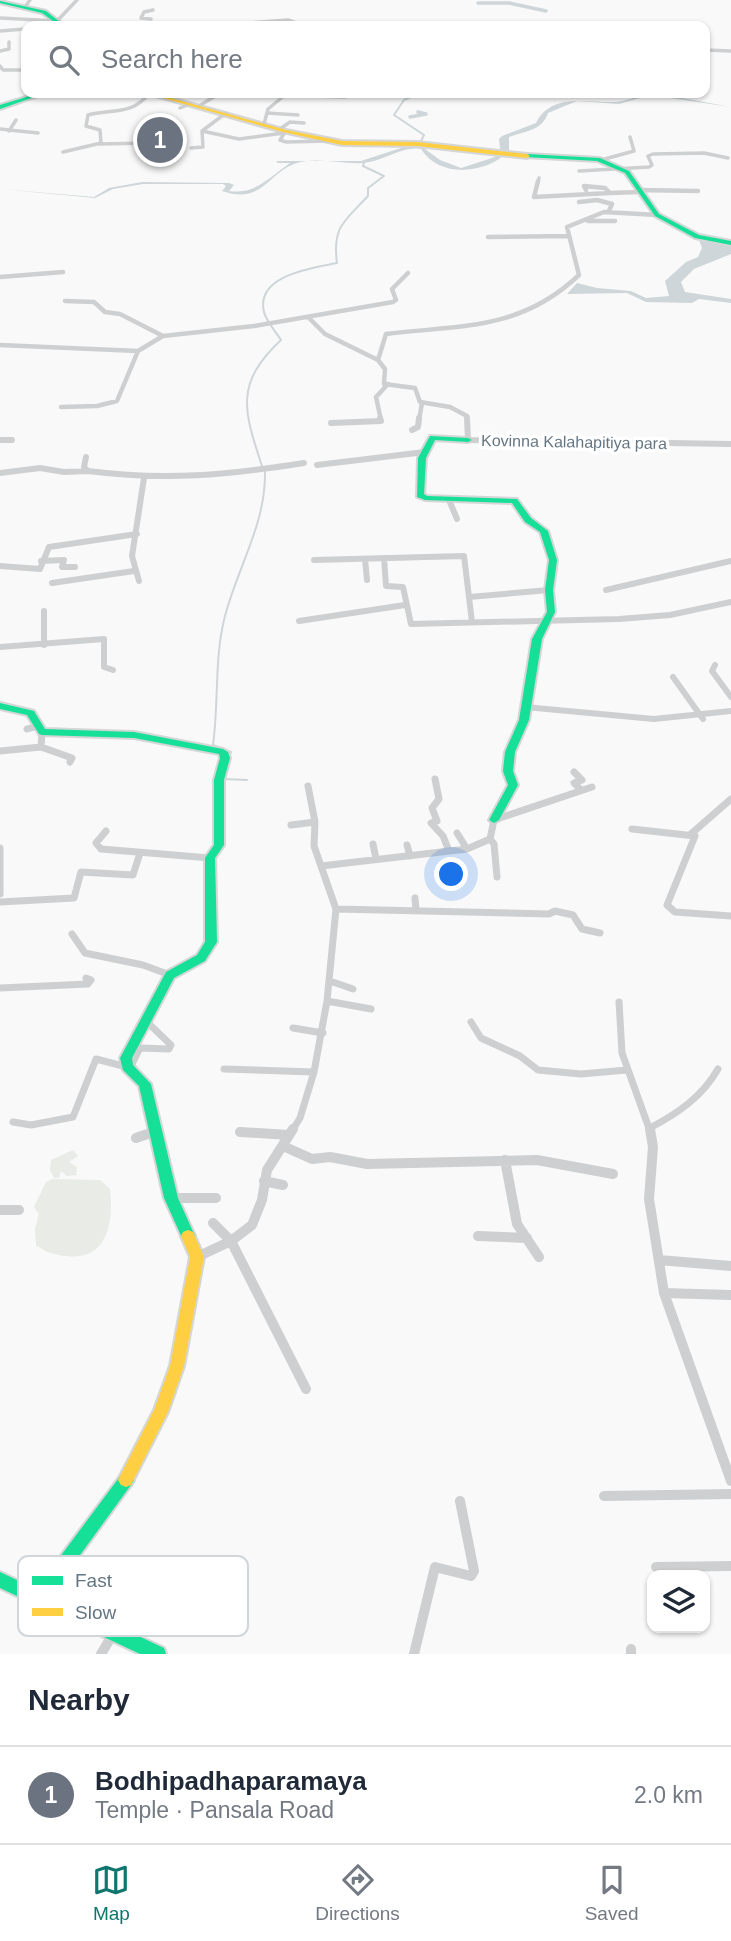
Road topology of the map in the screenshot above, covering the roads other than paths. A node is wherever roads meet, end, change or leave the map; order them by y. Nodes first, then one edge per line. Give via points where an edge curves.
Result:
1 (77, 0) edge
2 (2, 3) edge
3 (28, 4) edge
4 (153, 10) dead end
5 (0, 18) edge
6 (18, 19) junction
7 (35, 21) edge
8 (56, 21) edge
9 (62, 21) edge
10 (158, 21) edge
11 (21, 23) edge
12 (21, 30) edge
13 (0, 32) edge
14 (9, 43) dead end
15 (710, 50) edge
16 (0, 51) edge
17 (731, 51) edge
18 (1, 69) edge
19 (21, 70) edge
20 (34, 98) edge
21 (146, 98) edge
22 (164, 98) edge
23 (208, 98) edge
24 (279, 98) edge
25 (190, 106) junction
26 (0, 107) edge
27 (226, 113) junction
28 (298, 115) dead end
29 (266, 118) junction
30 (16, 120) dead end
31 (304, 123) dead end
32 (0, 129) edge
33 (9, 131) junction
34 (202, 131) junction
35 (38, 132) dead end
36 (282, 133) junction
37 (629, 137) dead end
38 (262, 140) dead end
39 (150, 143) dead end
40 (99, 144) junction
41 (191, 148) dead end
42 (63, 152) dead end
43 (728, 158) dead end
44 (601, 160) junction
45 (623, 170) junction
46 (579, 171) dead end
47 (539, 178) dead end
48 (586, 190) dead end
49 (639, 191) junction
50 (698, 191) dead end
51 (610, 193) junction
52 (579, 202) dead end
53 (610, 211) junction
54 (657, 215) junction
55 (584, 221) junction
56 (615, 221) dead end
57 (569, 236) junction
58 (488, 237) dead end
59 (729, 243) edge
60 (63, 272) dead end
61 (408, 273) dead end
62 (0, 277) edge
63 (65, 301) dead end
64 (308, 317) junction
65 (163, 336) junction
66 (0, 345) edge
67 (138, 351) junction
68 (378, 360) junction
69 (388, 384) junction
70 (422, 403) junction
71 (61, 407) dead end
72 (331, 423) dead end
73 (412, 430) dead end
74 (0, 440) edge
75 (12, 440) dead end
76 (468, 440) junction
77 (731, 444) edge
78 (427, 447) junction
79 (86, 457) dead end
80 (304, 463) dead end
81 (317, 465) dead end
82 (88, 471) junction
83 (0, 473) edge
84 (144, 478) junction
85 (449, 500) junction
86 (457, 519) dead end
87 (137, 534) junction
88 (384, 558) junction
89 (365, 559) junction
90 (314, 560) dead end
91 (41, 561) junction
92 (731, 561) edge
93 (0, 566) edge
94 (75, 567) dead end
95 (134, 571) junction
96 (367, 580) dead end
97 (139, 581) dead end
98 (52, 583) dead end
99 (549, 590) junction
100 (606, 590) dead end
101 (469, 597) junction
102 (731, 602) edge
103 (405, 605) junction
104 (44, 611) dead end
105 (547, 620) junction
106 (299, 621) dead end
107 (472, 622) junction
108 (44, 645) junction
109 (0, 648) edge
110 (715, 665) dead end
111 (113, 670) dead end
112 (673, 677) dead end
113 (731, 697) edge
114 (0, 706) edge
115 (525, 707) junction
116 (731, 711) edge
117 (703, 719) junction
118 (36, 729) junction
119 (41, 747) junction
120 (0, 751) edge
121 (70, 762) dead end
122 (575, 772) dead end
123 (435, 779) dead end
124 (308, 786) dead end
125 (592, 787) dead end
126 (580, 789) junction
127 (731, 799) edge
128 (494, 820) junction
129 (315, 822) junction
130 (291, 825) dead end
131 (632, 829) dead end
132 (106, 831) dead end
133 (457, 832) dead end
134 (691, 834) junction
135 (490, 839) junction
136 (373, 844) dead end
137 (407, 845) dead end
138 (0, 848) edge
139 (467, 849) junction
140 (449, 851) junction
141 (140, 853) junction
142 (410, 856) junction
143 (209, 858) junction
144 (376, 859) junction
145 (321, 866) junction
146 (498, 877) dead end
147 (0, 894) edge
148 (415, 898) dead end
149 (0, 902) edge
150 (336, 909) junction
151 (416, 910) junction
152 (731, 916) edge
153 (600, 933) dead end
154 (72, 934) dead end
155 (170, 975) junction
156 (86, 978) dead end
157 (330, 981) junction
158 (0, 988) edge
159 (353, 989) dead end
160 (327, 1000) junction
161 (619, 1002) dead end
162 (371, 1009) dead end
163 (144, 1019) junction
164 (471, 1022) dead end
165 (293, 1028) dead end
166 (323, 1033) junction
167 (129, 1068) junction
168 (224, 1069) dead end
169 (718, 1069) dead end
170 (627, 1070) junction
171 (314, 1072) junction
172 (13, 1122) dead end
173 (650, 1128) junction
174 (156, 1131) junction
175 (240, 1132) dead end
176 (289, 1135) junction
177 (136, 1138) dead end
178 (283, 1146) junction
179 (505, 1160) junction
180 (613, 1174) dead end
181 (264, 1181) junction
182 (283, 1185) dead end
183 (171, 1198) junction
184 (216, 1198) dead end
185 (0, 1210) edge
186 (19, 1210) dead end
187 (213, 1223) dead end
188 (478, 1236) dead end
189 (527, 1238) junction
190 (231, 1241) junction
191 (197, 1257) junction
192 (539, 1257) dead end
193 (659, 1260) junction
194 (731, 1266) edge
195 (664, 1293) junction
196 (731, 1295) edge
197 (306, 1389) dead end
198 (731, 1481) edge
199 (731, 1494) edge
200 (604, 1496) dead end
201 (460, 1501) dead end
202 (68, 1556) edge
203 (731, 1566) edge
204 (656, 1567) dead end
205 (0, 1580) edge
206 (18, 1589) edge
207 (112, 1636) edge
208 (118, 1636) edge
209 (101, 1654) edge
210 (158, 1654) edge
211 (414, 1654) edge

1 - 9 street
2 - 3 street
3 - 8 street
4 - 10 street via 144,12 142,19
5 - 6 street
6 - 7 street
6 - 11 street
12 - 13 street
14 - 16 street via 9,49
15 - 17 street
18 - 19 street
20 - 26 street
21 - 40 street via 133,110 88,115 86,126 100,130
22 - 25 street
23 - 25 street
24 - 29 street
25 - 27 street
27 - 29 street
27 - 34 street
28 - 29 street
29 - 36 street
30 - 33 street
31 - 36 street via 290,122
32 - 33 street
33 - 35 street
34 - 36 street via 239,139
34 - 41 street via 203,147
36 - 38 street
36 - 44 street via 358,146 417,144
37 - 44 street via 634,151
39 - 40 street
40 - 42 street
43 - 45 street via 704,153 653,154 648,156 651,166
44 - 45 street
45 - 46 street
45 - 49 street
47 - 51 street via 534,197
48 - 51 street via 584,186 605,188
49 - 50 street
49 - 51 street
49 - 54 street
52 - 53 street via 612,204
53 - 54 street
53 - 55 street
54 - 59 street via 697,237
55 - 56 street
55 - 57 street via 567,227
57 - 58 street
57 - 68 street via 579,275 562,294 484,323 386,334
60 - 62 street
61 - 64 street via 393,287 393,302
63 - 65 street via 94,302 105,312 120,314
64 - 65 street
64 - 68 street via 325,334
65 - 67 street
66 - 67 street
67 - 71 street via 117,401
68 - 69 street via 385,369 384,384
69 - 70 street, Kovinna Kalahapitiya para via 415,388
69 - 72 street via 376,397 381,421
70 - 73 street via 418,427
70 - 76 street, Kovinna Kalahapitiya para via 445,404 462,411 467,416
74 - 75 street
76 - 77 street, Kovinna Kalahapitiya para
76 - 78 street via 433,438
78 - 81 street via 348,464
78 - 85 street via 420,467 419,495
79 - 82 street
80 - 84 street via 222,475
82 - 83 street via 40,468
82 - 84 street
84 - 87 street
85 - 86 street
85 - 99 street via 518,504 528,520 544,531 553,552
87 - 91 street via 55,545
87 - 95 street
88 - 89 street
88 - 101 street via 464,556
88 - 103 street via 386,586 403,587
89 - 90 street
89 - 96 street
91 - 93 street via 40,569
91 - 94 street via 64,560 62,567
92 - 100 street
95 - 97 street
95 - 98 street
99 - 101 street
99 - 105 street
101 - 107 street
102 - 105 street via 670,615
103 - 106 street
103 - 107 street via 411,624
104 - 108 street
105 - 107 street
105 - 115 street via 537,639
108 - 109 street
108 - 111 street via 104,639 104,667
110 - 113 street via 712,671
112 - 117 street
114 - 118 street via 31,713
115 - 117 street
115 - 128 street via 524,720 511,745 508,771 513,785
116 - 117 street
118 - 119 street
118 - 143 street via 121,733 223,752 219,845
119 - 120 street
119 - 121 street via 72,758
122 - 126 street via 582,780 574,783
123 - 140 street via 439,799 432,808 438,821 431,823
124 - 129 street
125 - 126 street
126 - 128 street
127 - 134 street
128 - 135 street
129 - 130 street
129 - 145 street via 314,846
131 - 134 street
132 - 141 street via 96,843 99,848
133 - 139 street
134 - 152 street via 695,841 667,905 675,912
135 - 139 street
135 - 146 street
136 - 144 street
137 - 142 street
138 - 147 street
139 - 140 street
140 - 142 street
141 - 143 street
141 - 149 street via 133,875 81,872 74,898
142 - 144 street
143 - 155 street via 211,942 201,958
144 - 145 street
145 - 150 street
148 - 151 street
150 - 151 street
150 - 157 street
151 - 153 street via 555,911 573,915 582,929
154 - 155 street via 85,953 160,966
155 - 163 street
156 - 158 street via 91,980 88,984
157 - 159 street
157 - 160 street
160 - 162 street
160 - 166 street
161 - 170 street
163 - 167 street via 126,1058
163 - 167 street via 171,1045 169,1049 140,1048
164 - 170 street via 481,1038 538,1070 581,1074
165 - 166 street
166 - 171 street
167 - 172 street via 96,1059 73,1116 31,1125
167 - 174 street via 145,1084
168 - 171 street
169 - 173 street via 711,1084 685,1110
170 - 173 street
171 - 176 street via 300,1118
173 - 193 street via 649,1199
174 - 177 street
174 - 183 street
175 - 176 street
176 - 178 street
178 - 179 street via 312,1159 330,1157 367,1164
178 - 181 street
179 - 180 street via 537,1160
179 - 189 street via 517,1224
181 - 182 street
181 - 190 street via 252,1225
183 - 184 street
183 - 191 street
185 - 186 street
187 - 190 street
188 - 189 street
189 - 192 street
190 - 191 street
190 - 197 street
191 - 202 street via 177,1366 161,1412 110,1506
193 - 194 street
193 - 195 street
195 - 196 street
195 - 198 street
199 - 200 street
201 - 211 street via 474,1571 471,1576 435,1567
203 - 204 street
205 - 206 street
207 - 209 street
208 - 210 street

